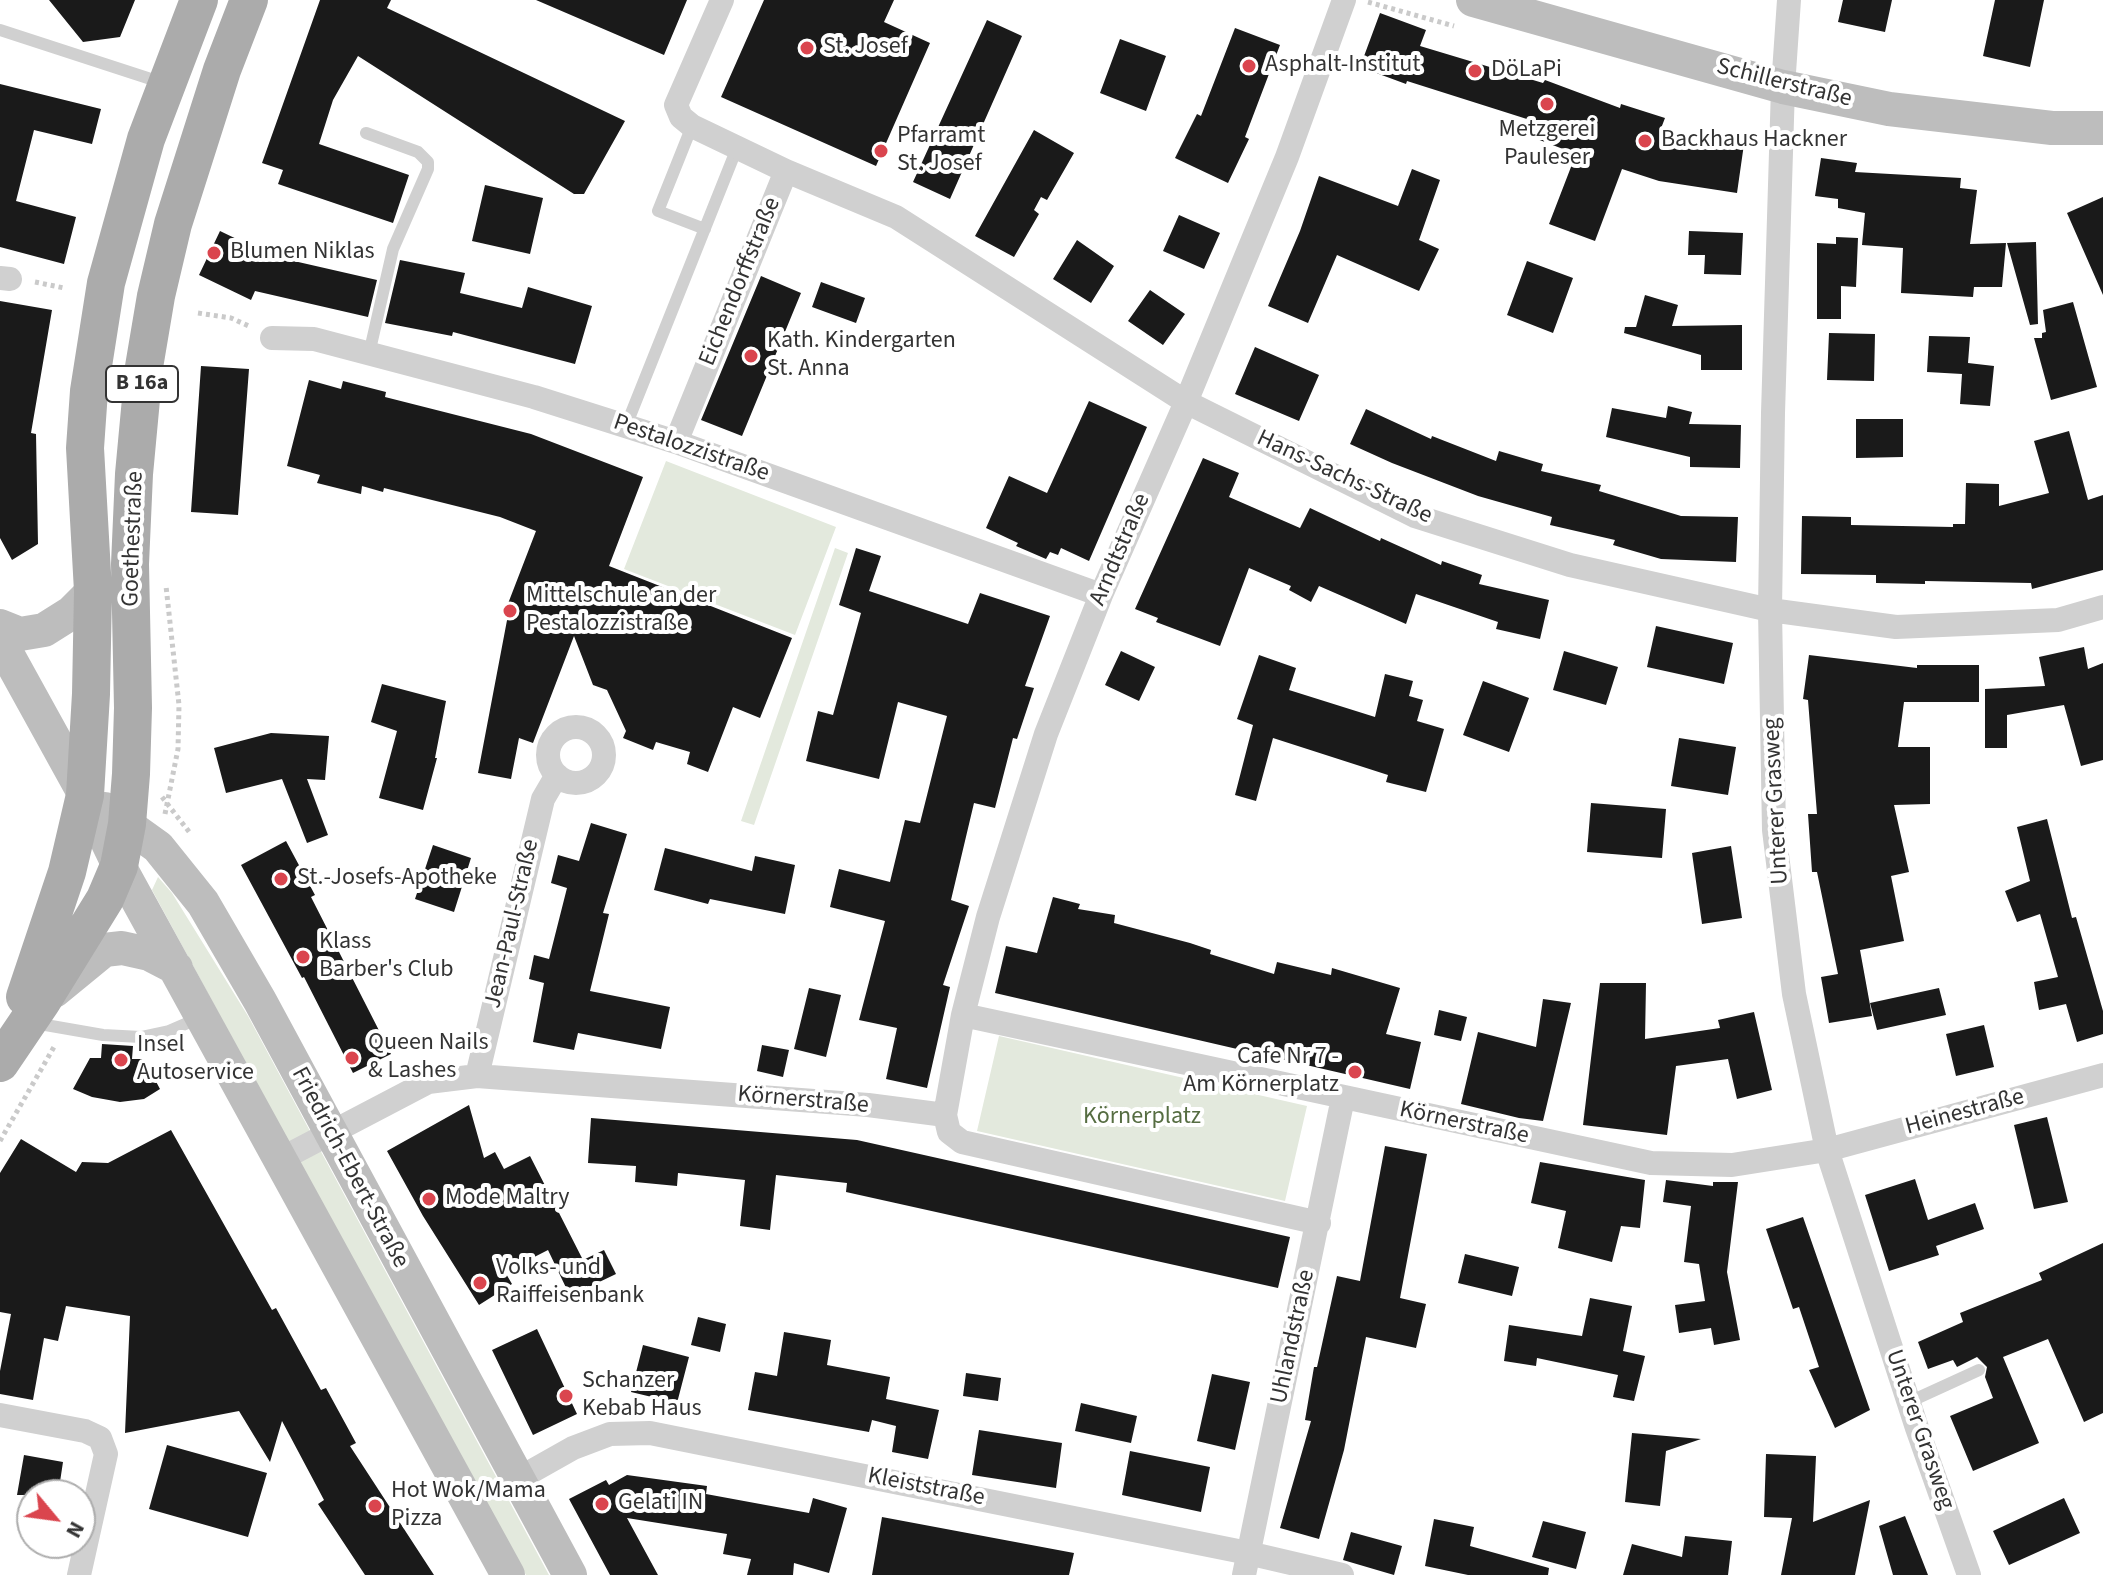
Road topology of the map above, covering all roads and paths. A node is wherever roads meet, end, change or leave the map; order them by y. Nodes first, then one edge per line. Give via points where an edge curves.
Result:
1 (199, 0) edge
2 (249, 0) edge
3 (722, 0) edge
4 (1344, 0) edge
5 (1473, 0) edge
6 (1789, 0) edge
7 (0, 30) edge
8 (166, 84) junction
9 (1783, 87) junction
10 (692, 126) junction
11 (2103, 128) edge
12 (366, 133) dead end
13 (737, 148) junction
14 (786, 171) junction
15 (705, 229) junction
16 (13, 279) edge
17 (64, 288) dead end
18 (198, 313) dead end
19 (231, 318) dead end
20 (272, 338) dead end
21 (369, 354) junction
22 (1186, 402) junction
23 (626, 426) junction
24 (676, 442) junction
25 (165, 578) dead end
26 (93, 591) junction
27 (1101, 595) junction
28 (2103, 607) edge
29 (1770, 610) junction
30 (0, 626) edge
31 (0, 641) edge
32 (178, 749) dead end
33 (557, 775) dead end
34 (85, 795) junction
35 (127, 824) junction
36 (119, 866) junction
37 (176, 968) junction
38 (35, 1012) junction
39 (963, 1015) junction
40 (202, 1016) junction
41 (1, 1061) edge
42 (2103, 1075) edge
43 (477, 1076) junction
44 (1343, 1098) junction
45 (945, 1115) junction
46 (329, 1133) junction
47 (1827, 1150) junction
48 (281, 1159) junction
49 (1319, 1223) junction
50 (1979, 1370) dead end
51 (1909, 1402) junction
52 (0, 1415) edge
53 (518, 1479) junction
54 (1246, 1564) edge
55 (79, 1575) edge
56 (508, 1575) edge
57 (570, 1575) edge
58 (1342, 1575) edge
59 (1969, 1575) edge

1 - 8 main road, Goethestraße / B 16a
2 - 35 main road, Goethestraße / B 16a via 173,224 144,367 130,564 133,708
3 - 10 street via 676,105
4 - 22 street, Arndtstraße via 1287,157
5 - 9 street, Schillerstraße
6 - 9 street, Unterer Grasweg
7 - 8 lane
8 - 26 main road, Goethestraße / B 16a via 127,200 106,283 92,375 85,448
9 - 11 street, Schillerstraße via 1975,121
9 - 29 street, Unterer Grasweg
10 - 13 street, Eichendorffstraße
10 - 15 lane via 658,211
12 - 21 lane via 418,152 428,162 393,249
13 - 14 street, Eichendorffstraße
13 - 15 lane
14 - 22 street, Hans-Sachs-Straße via 896,217
14 - 24 street, Eichendorffstraße
15 - 23 lane
16 - 17 path
18 - 19 path
20 - 21 street, Pestalozzistraße via 314,339
21 - 23 street, Pestalozzistraße
22 - 27 street, Arndtstraße
22 - 29 street, Hans-Sachs-Straße via 1415,516 1570,565
23 - 24 street, Pestalozzistraße
24 - 27 street, Pestalozzistraße
25 - 32 path via 179,705
26 - 30 street via 44,630 20,634
26 - 34 main road, Goethestraße / B 16a
27 - 39 street, Arndtstraße via 1041,750
28 - 29 street, Hans-Sachs-Straße via 2058,620 1896,627
29 - 47 street, Unterer Grasweg via 1774,830 1794,994
31 - 34 street, Friedrich-Ebert-Straße
33 - 43 street, Jean-Paul-Straße via 543,799
34 - 35 street, Friedrich-Ebert-Straße
34 - 36 street, Friedrich-Ebert-Straße
34 - 41 main road, Goethestraße / B 16a via 48,936
35 - 36 main road, Goethestraße / B 16a
35 - 46 street, Friedrich-Ebert-Straße via 158,847 203,903
36 - 37 street, Friedrich-Ebert-Straße
36 - 38 main road, Goethestraße / B 16a via 105,899
37 - 38 street via 149,954 104,950
37 - 40 street, Friedrich-Ebert-Straße
38 - 40 lane via 103,1035 141,1037
38 - 41 main road, Goethestraße / B 16a
39 - 44 street, Körnerstraße
39 - 45 street, Arndtstraße
40 - 48 street, Friedrich-Ebert-Straße
42 - 47 street, Heinestraße
43 - 45 street, Körnerstraße
43 - 46 street, Körnerstraße via 428,1082
44 - 47 street, Körnerstraße via 1651,1163 1732,1165
44 - 49 street, Uhlandstraße
45 - 49 street via 949,1132 962,1142
46 - 48 street, Körnerstraße
46 - 53 street, Friedrich-Ebert-Straße
47 - 51 street, Unterer Grasweg
48 - 56 street, Friedrich-Ebert-Straße
49 - 54 street, Uhlandstraße
50 - 51 lane
51 - 59 street, Unterer Grasweg
52 - 55 street via 100,1438 106,1454
53 - 54 street, Kleiststraße via 610,1434 650,1433
53 - 57 street, Friedrich-Ebert-Straße
54 - 58 street, Kleiststraße

